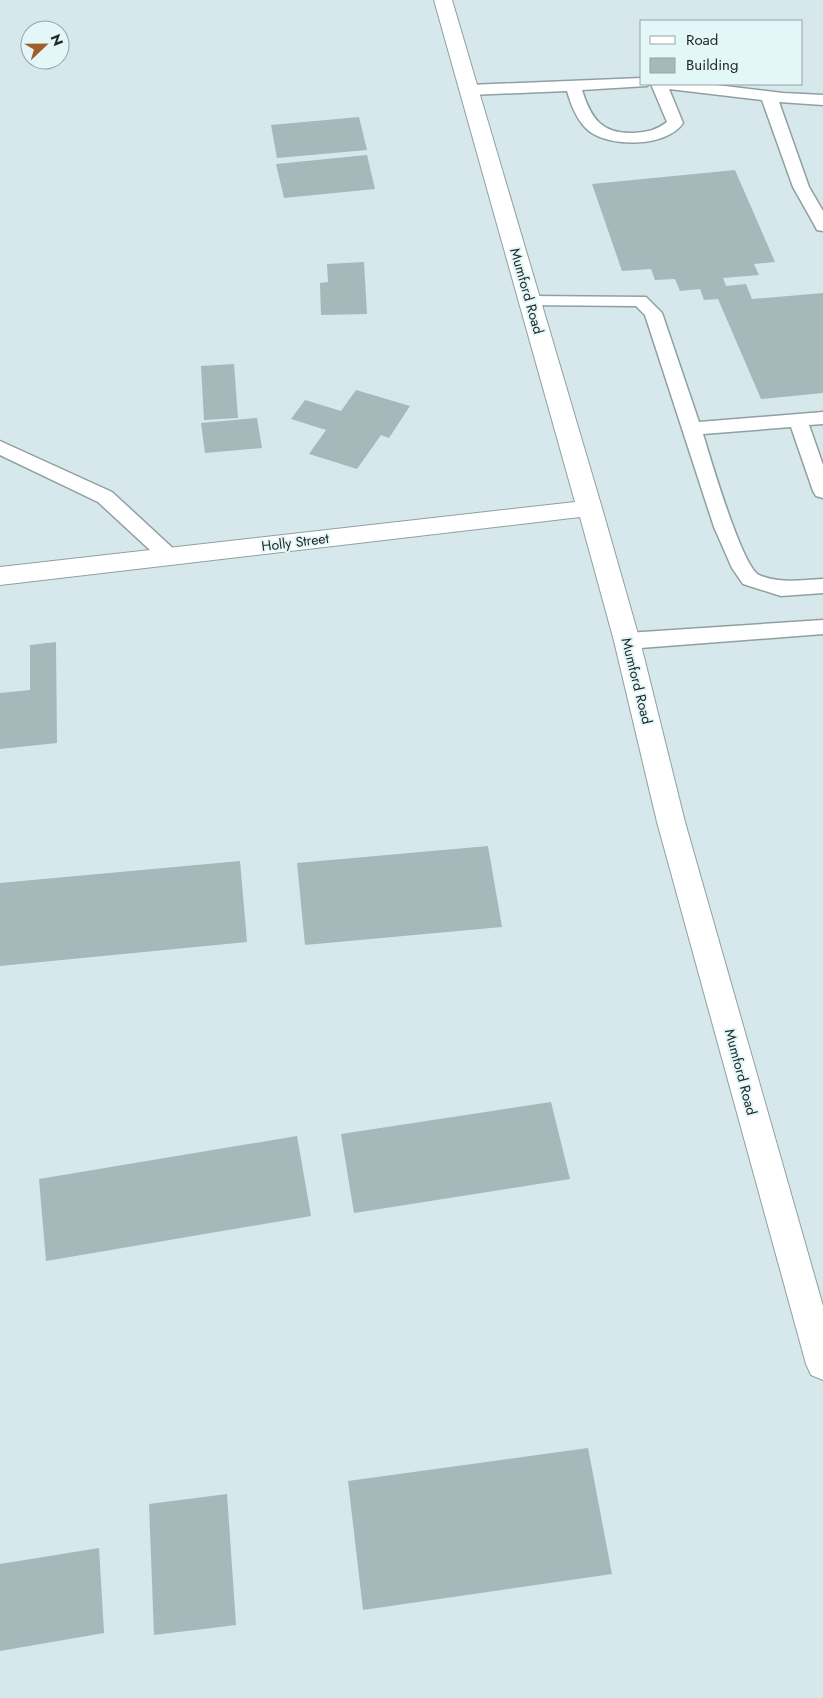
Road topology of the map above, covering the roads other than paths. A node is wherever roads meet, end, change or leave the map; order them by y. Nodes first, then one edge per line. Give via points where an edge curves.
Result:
1 (443, 0) edge
2 (640, 83) edge
3 (659, 85) edge
4 (695, 85) edge
5 (573, 86) junction
6 (469, 90) junction
7 (768, 97) junction
8 (823, 100) edge
9 (823, 226) edge
10 (530, 301) junction
11 (823, 418) edge
12 (798, 420) junction
13 (692, 429) junction
14 (0, 447) edge
15 (823, 491) edge
16 (590, 508) junction
17 (170, 557) junction
18 (0, 576) edge
19 (823, 586) edge
20 (823, 628) edge
21 (627, 641) junction
22 (823, 1364) edge

1 - 6 street, Mumford Road
2 - 5 lane
3 - 5 lane via 676,123 668,131 625,138 611,137 593,126 578,104
4 - 7 lane
5 - 6 lane
6 - 10 street, Mumford Road
7 - 8 lane
7 - 9 lane via 801,186
10 - 13 lane via 640,301 653,313
10 - 16 street, Mumford Road
11 - 12 lane
12 - 13 lane
12 - 15 lane
13 - 19 lane via 724,527 739,564 750,579 781,588
14 - 17 lane via 105,497
16 - 17 street, Holly Street
16 - 21 street, Mumford Road
17 - 18 street, Holly Street
20 - 21 lane
21 - 22 street, Mumford Road via 671,822

